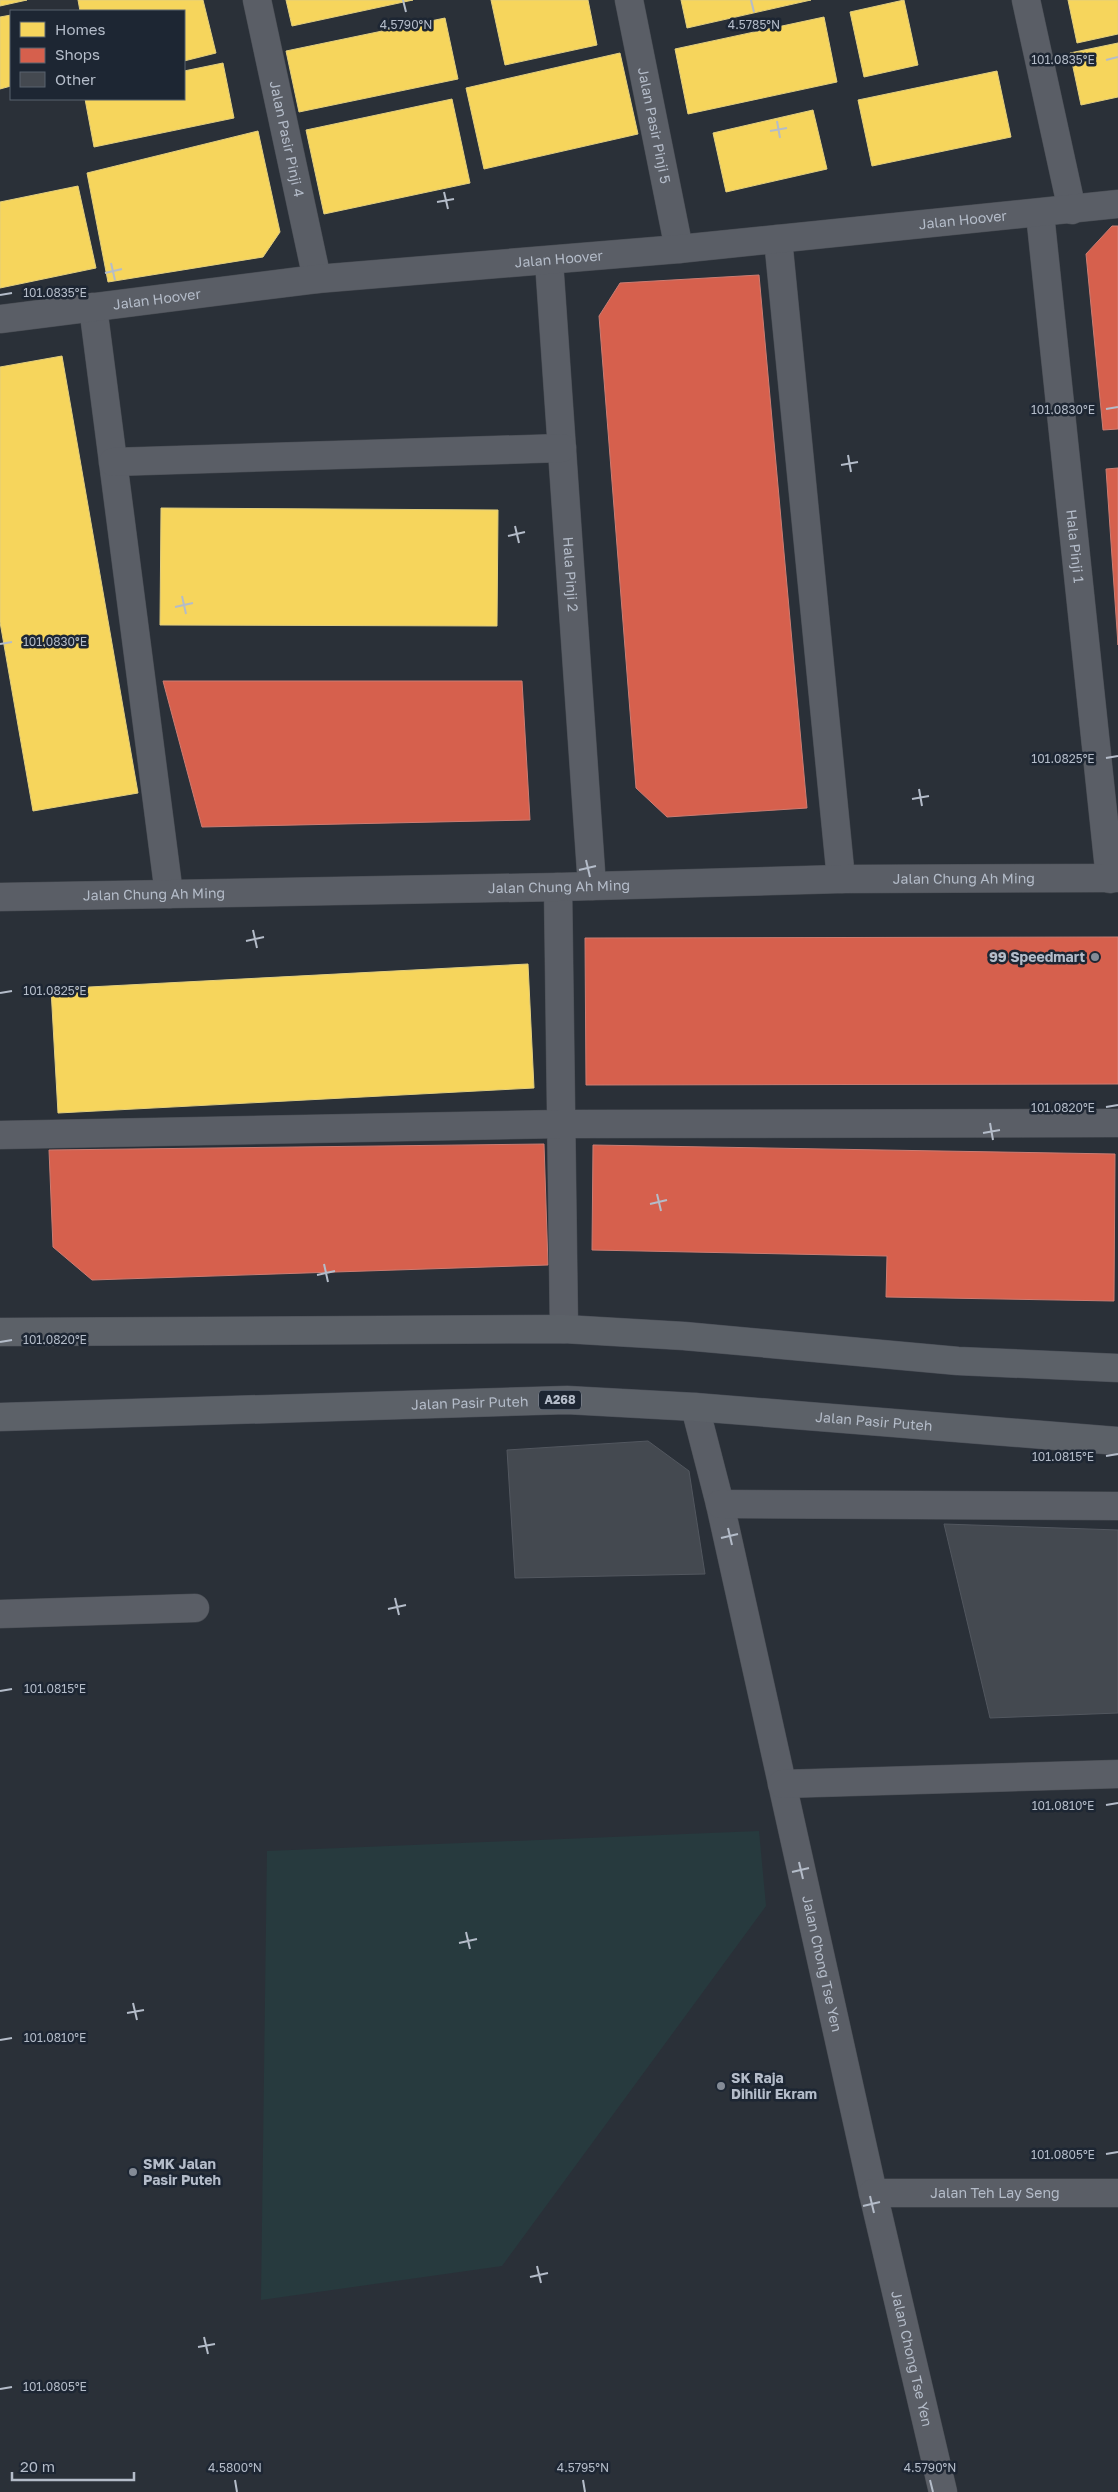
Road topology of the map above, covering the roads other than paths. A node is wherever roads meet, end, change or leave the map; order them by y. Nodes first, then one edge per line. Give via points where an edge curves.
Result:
1 (257, 0) edge
2 (629, 0) edge
3 (1026, 0) edge
4 (1118, 204) edge
5 (1072, 210) junction
6 (1040, 214) junction
7 (778, 239) junction
8 (679, 249) junction
9 (549, 262) junction
10 (317, 279) junction
11 (93, 307) junction
12 (0, 319) edge
13 (562, 448) junction
14 (112, 462) junction
15 (1114, 878) edge
16 (841, 880) junction
17 (592, 886) junction
18 (558, 887) junction
19 (169, 894) junction
20 (0, 897) edge
21 (1118, 1123) edge
22 (561, 1124) junction
23 (0, 1135) edge
24 (564, 1328) junction
25 (0, 1332) edge
26 (1118, 1368) edge
27 (695, 1408) junction
28 (0, 1417) edge
29 (1118, 1441) edge
30 (720, 1504) junction
31 (1118, 1506) edge
32 (195, 1608) dead end
33 (0, 1614) edge
34 (1118, 1774) edge
35 (782, 1784) junction
36 (873, 2193) junction
37 (1118, 2193) edge
38 (943, 2492) edge

1 - 10 street, Jalan Pasir Pinji 4
2 - 8 street, Jalan Pasir Pinji 5
3 - 5 street
4 - 5 street, Jalan Hoover
5 - 6 street, Jalan Hoover
6 - 7 street, Jalan Hoover
6 - 15 street, Hala Pinji 1
7 - 8 street, Jalan Hoover
7 - 16 street
8 - 9 street, Jalan Hoover
9 - 10 street, Jalan Hoover
9 - 13 street, Hala Pinji 2
10 - 11 street, Jalan Hoover
11 - 12 street, Jalan Hoover
11 - 14 street
13 - 14 street
13 - 17 street, Hala Pinji 2
14 - 19 street
15 - 16 street, Jalan Chung Ah Ming
16 - 17 street, Jalan Chung Ah Ming
17 - 18 street, Jalan Chung Ah Ming
18 - 19 street, Jalan Chung Ah Ming
18 - 22 street
19 - 20 street, Jalan Chung Ah Ming
21 - 22 street
22 - 23 street
22 - 24 street
24 - 25 main road
24 - 26 main road via 958,1361
27 - 28 main road, Jalan Pasir Puteh / A268 via 567,1400
27 - 29 main road, Jalan Pasir Puteh / A268
27 - 30 street, Jalan Chong Tse Yen
30 - 31 street
30 - 35 street, Jalan Chong Tse Yen
32 - 33 street
34 - 35 street
35 - 36 street, Jalan Chong Tse Yen
36 - 37 street, Jalan Teh Lay Seng
36 - 38 street, Jalan Chong Tse Yen

